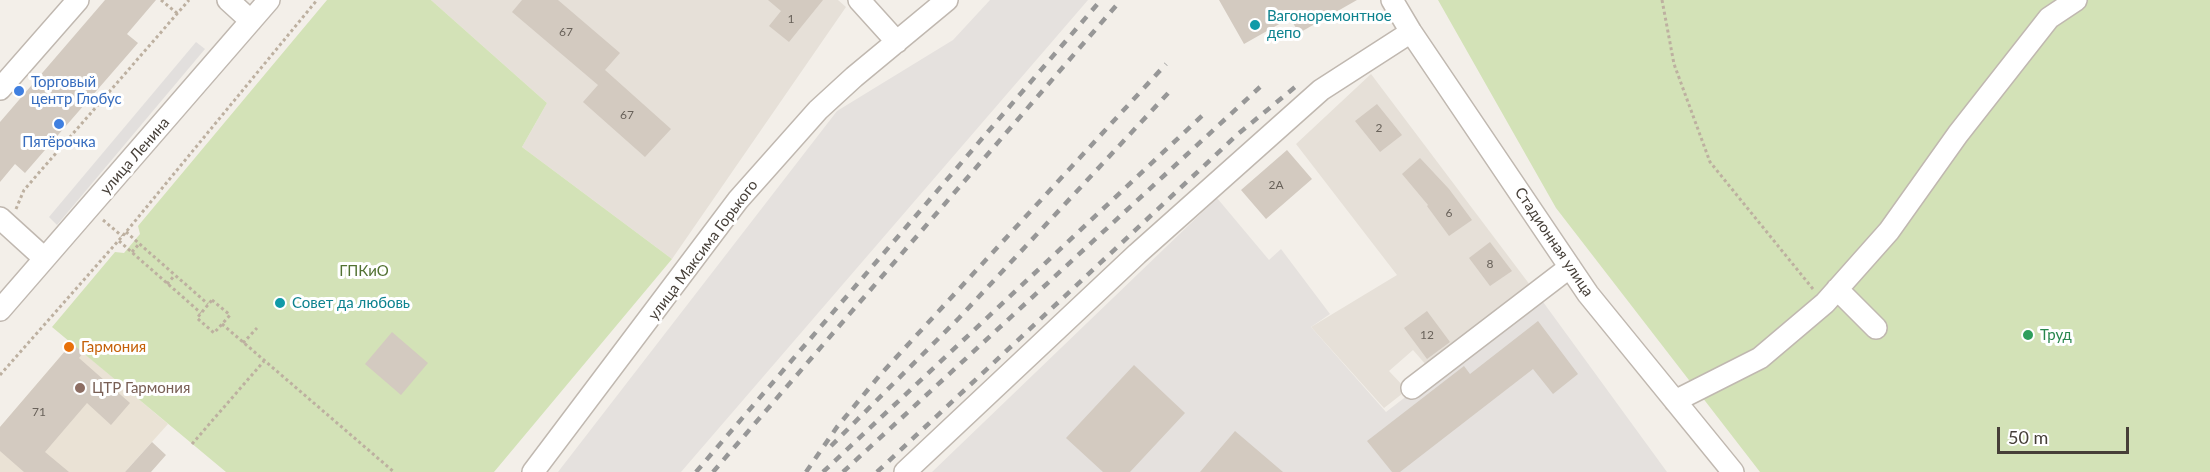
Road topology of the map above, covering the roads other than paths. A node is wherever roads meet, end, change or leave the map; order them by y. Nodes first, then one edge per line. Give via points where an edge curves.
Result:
1 (78, 0) edge
2 (228, 0) edge
3 (269, 0) edge
4 (859, 0) edge
5 (947, 0) edge
6 (1392, 0) edge
7 (2076, 0) edge
8 (251, 21) junction
9 (1411, 32) junction
10 (897, 42) junction
11 (0, 89) edge
12 (0, 218) edge
13 (44, 258) junction
14 (1570, 267) junction
15 (1831, 296) junction
16 (0, 310) edge
17 (1876, 328) dead end
18 (1412, 388) dead end
19 (1675, 402) junction
20 (533, 472) edge
21 (905, 472) edge
22 (1733, 472) edge

1 - 11 street
2 - 8 street
3 - 8 street, улица Ленина
4 - 10 street
5 - 10 street, улица Максима Горького
6 - 9 street, Стадионная улица
7 - 15 street via 2049,18 1958,134 1889,231
8 - 13 street, улица Ленина
9 - 14 street, Стадионная улица
9 - 21 street via 1321,90 1137,254
10 - 20 street, улица Максима Горького via 818,110 738,200
12 - 13 street
13 - 16 street, улица Ленина
14 - 18 street
14 - 19 street, Стадионная улица
15 - 17 street
15 - 19 street via 1760,357
19 - 22 street, Стадионная улица

